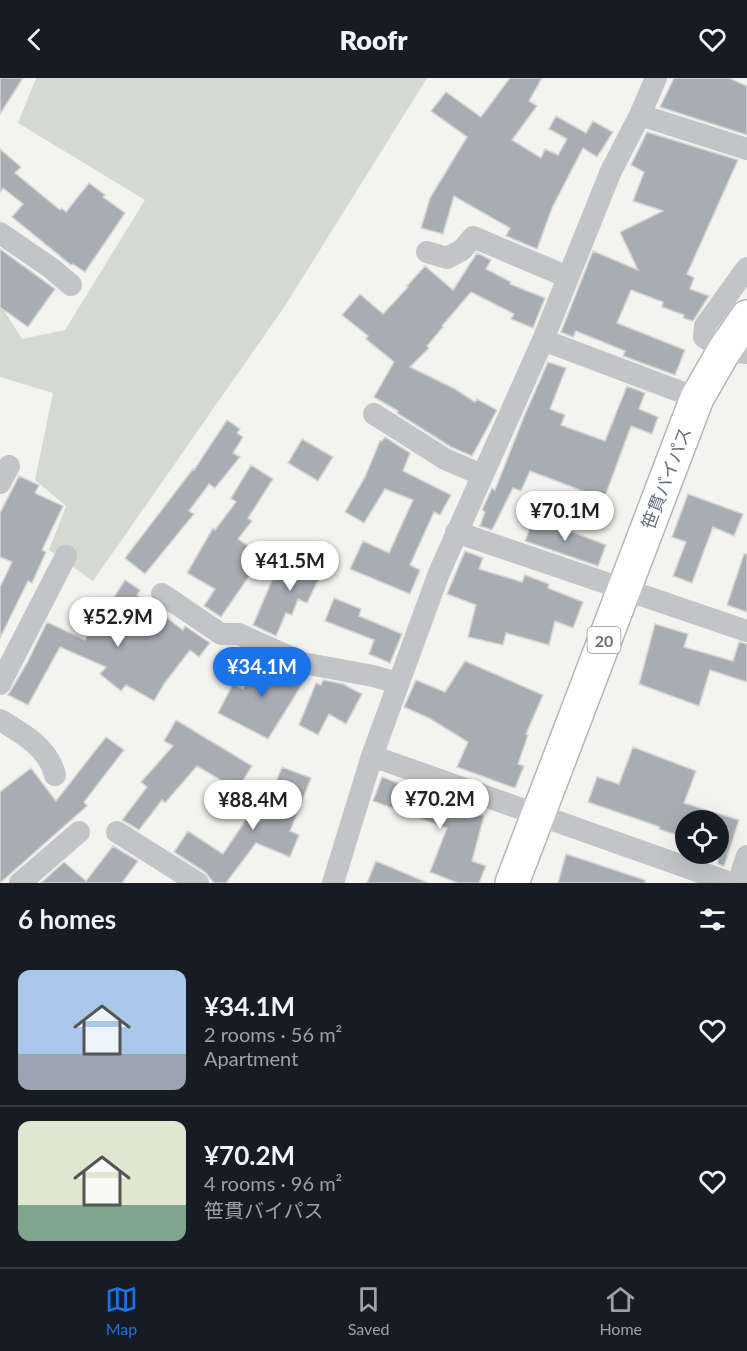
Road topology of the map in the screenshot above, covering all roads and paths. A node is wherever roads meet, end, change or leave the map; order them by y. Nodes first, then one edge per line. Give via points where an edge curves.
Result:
1 (656, 78) edge
2 (640, 115) junction
3 (747, 149) edge
4 (0, 233) edge
5 (427, 252) dead end
6 (747, 268) edge
7 (568, 277) junction
8 (71, 285) dead end
9 (543, 340) junction
10 (740, 341) edge
11 (697, 398) junction
12 (374, 414) dead end
13 (482, 475) junction
14 (456, 532) junction
15 (66, 556) dead end
16 (623, 589) junction
17 (162, 594) dead end
18 (747, 631) edge
19 (0, 684) edge
20 (398, 684) junction
21 (0, 720) edge
22 (372, 756) junction
23 (55, 775) dead end
24 (538, 815) junction
25 (79, 832) dead end
26 (117, 832) dead end
27 (747, 856) edge
28 (20, 883) edge
29 (198, 883) edge
30 (333, 883) edge
31 (512, 883) edge
32 (731, 883) edge
33 (738, 883) edge

1 - 2 street
2 - 3 street
2 - 7 street via 611,171
4 - 8 street
5 - 7 street via 447,258 462,250 473,237
6 - 10 street via 705,326 704,338
7 - 9 street
9 - 11 street
9 - 13 street
10 - 11 main road, 笹貫バイパス / 20
11 - 16 main road, 笹貫バイパス / 20
12 - 13 street via 445,459
13 - 14 street
14 - 16 street
14 - 20 street
15 - 19 street
16 - 18 street
16 - 24 main road, 笹貫バイパス / 20
17 - 20 street via 221,634 239,634 303,663
20 - 22 street
21 - 23 street via 42,750 52,762
22 - 24 street
22 - 30 street
24 - 31 main road, 笹貫バイパス / 20
24 - 32 street
25 - 28 street
26 - 29 street
27 - 33 street

